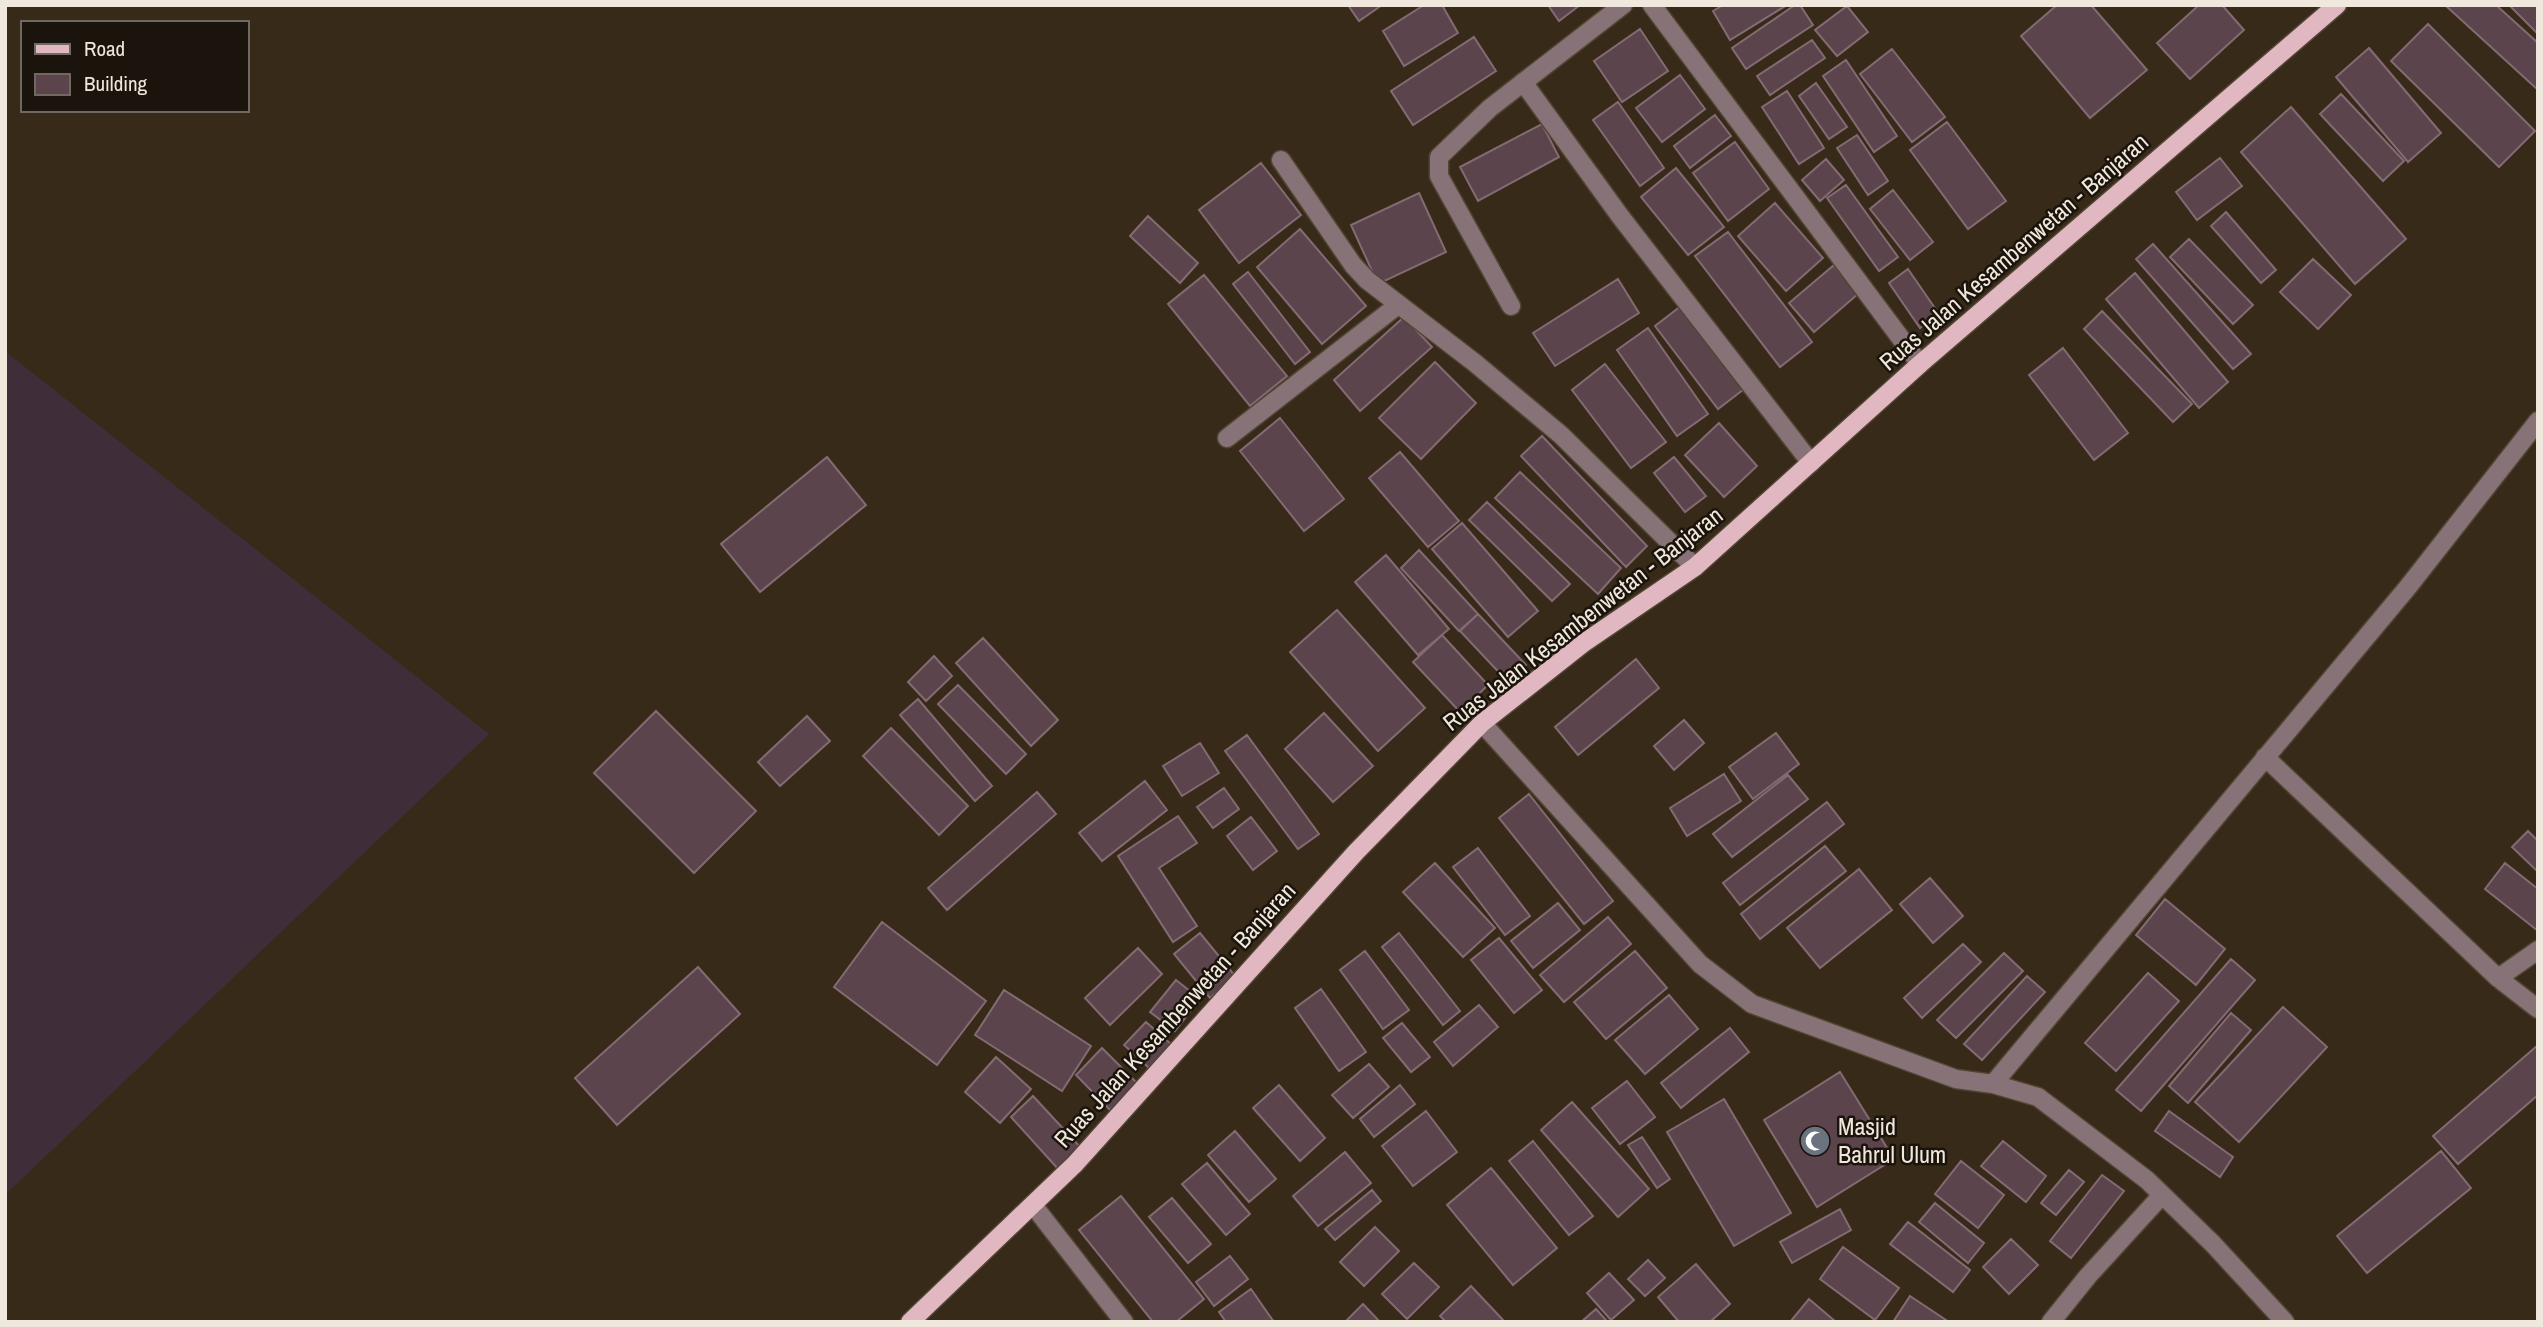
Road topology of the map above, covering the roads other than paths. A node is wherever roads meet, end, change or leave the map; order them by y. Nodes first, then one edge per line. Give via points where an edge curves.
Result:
1 (1623, 5) edge
2 (1652, 5) edge
3 (2337, 5) edge
4 (1523, 82) junction
5 (1281, 160) dead end
6 (1398, 305) junction
7 (1511, 306) dead end
8 (1920, 364) junction
9 (2538, 421) edge
10 (1227, 438) dead end
11 (1811, 463) junction
12 (1695, 567) junction
13 (1482, 723) junction
14 (2265, 757) junction
15 (2538, 950) edge
16 (2498, 978) junction
17 (2538, 1009) edge
18 (1993, 1084) junction
19 (2162, 1195) junction
20 (1033, 1205) junction
21 (910, 1322) edge
22 (1124, 1322) edge
23 (2051, 1322) edge
24 (2285, 1322) edge

1 - 4 street
2 - 8 street
3 - 8 main road, Ruas Jalan Kesambenwetan - Banjaran
4 - 7 street via 1439,157 1438,176
4 - 11 street
5 - 6 street via 1353,265
6 - 10 street
6 - 12 street via 1561,435
8 - 11 main road, Ruas Jalan Kesambenwetan - Banjaran
9 - 14 street via 2408,587
11 - 12 main road, Ruas Jalan Kesambenwetan - Banjaran
12 - 13 main road, Ruas Jalan Kesambenwetan - Banjaran via 1585,642
13 - 18 street via 1700,964 1752,1004 1956,1079
13 - 20 main road, Ruas Jalan Kesambenwetan - Banjaran via 1356,852
14 - 16 street
14 - 18 street
15 - 16 street
16 - 17 street
18 - 19 street via 2038,1097
19 - 23 street
19 - 24 street
20 - 21 main road, Ruas Jalan Kesambenwetan - Banjaran
20 - 22 street

